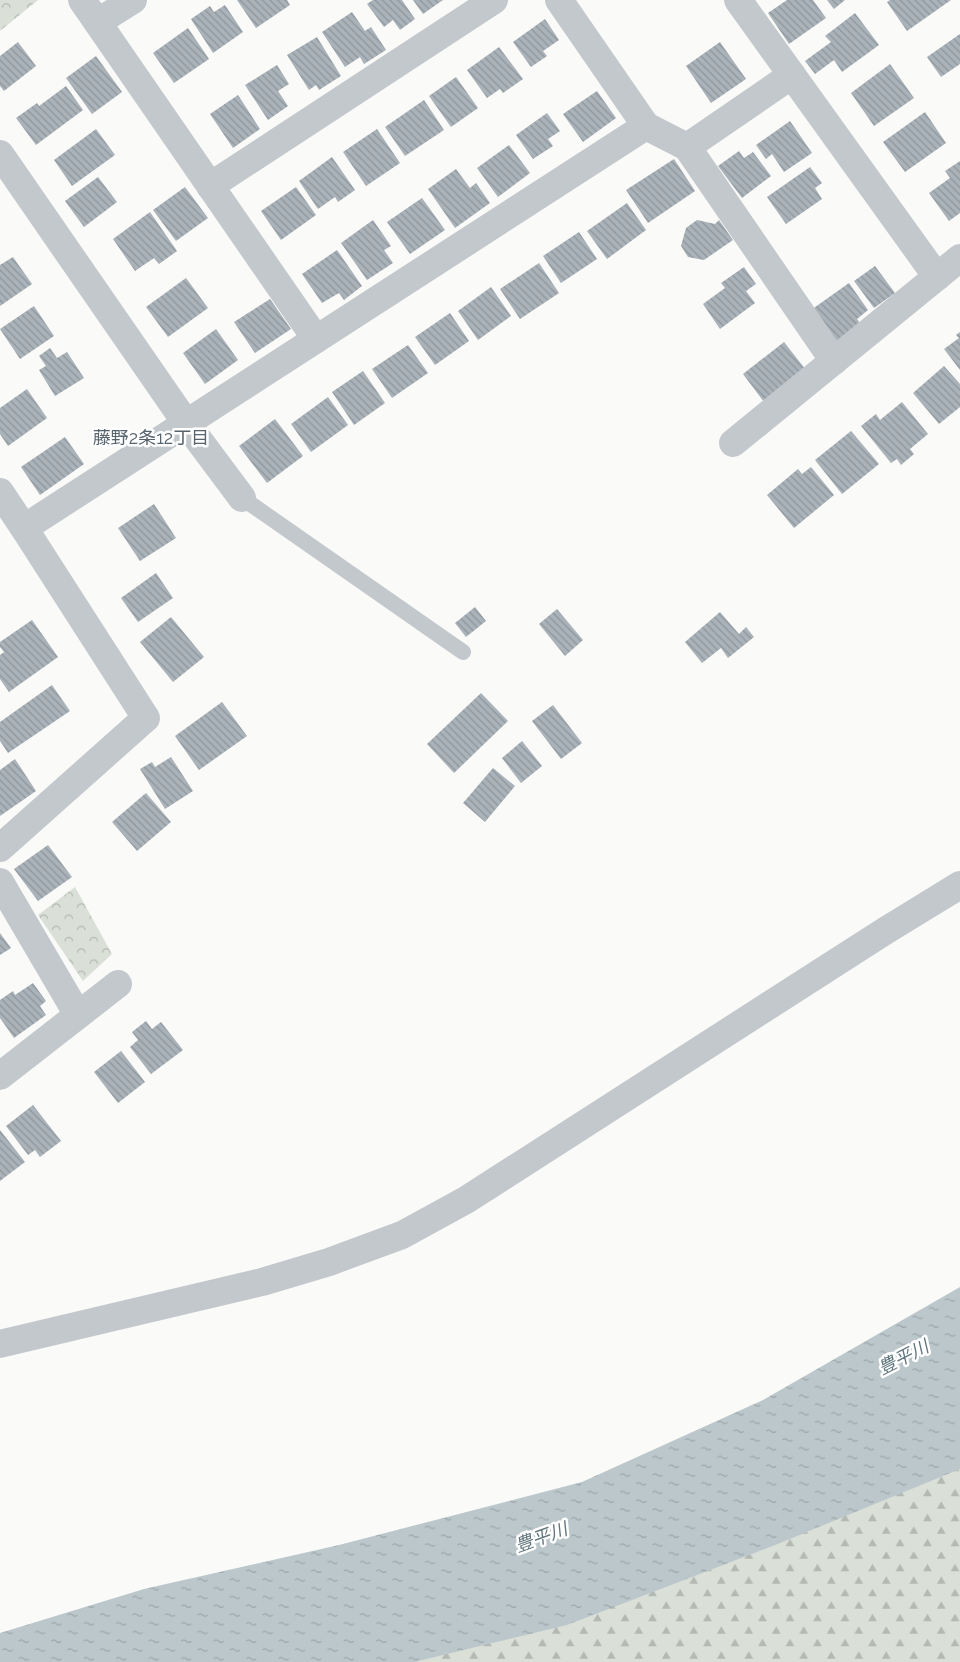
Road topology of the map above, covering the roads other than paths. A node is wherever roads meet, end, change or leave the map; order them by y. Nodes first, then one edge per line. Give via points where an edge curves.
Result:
1 (82, 0) edge
2 (133, 0) edge
3 (494, 0) edge
4 (559, 0) edge
5 (738, 0) edge
6 (98, 22) junction
7 (792, 75) junction
8 (646, 126) junction
9 (687, 147) junction
10 (2, 161) edge
11 (210, 186) junction
12 (960, 258) edge
13 (937, 277) junction
14 (316, 339) junction
15 (834, 360) junction
16 (186, 423) junction
17 (732, 443) dead end
18 (0, 492) edge
19 (242, 498) joint
20 (24, 528) junction
21 (464, 652) dead end
22 (0, 848) edge
23 (0, 882) edge
24 (960, 885) edge
25 (118, 984) dead end
26 (78, 1014) junction
27 (0, 1076) edge
28 (0, 1344) edge

1 - 6 street
2 - 6 street
3 - 11 street
4 - 8 street
5 - 7 street
6 - 11 street
7 - 9 street
7 - 13 street
8 - 9 street
8 - 14 street
9 - 15 street
10 - 16 street
11 - 14 street
12 - 13 street
13 - 15 street
14 - 16 street
15 - 17 street
16 - 19 street
16 - 20 street
18 - 20 street
19 - 21 lane
20 - 22 street via 146,718
23 - 26 street
24 - 28 street via 466,1200 402,1235 262,1282
25 - 26 street
26 - 27 street

